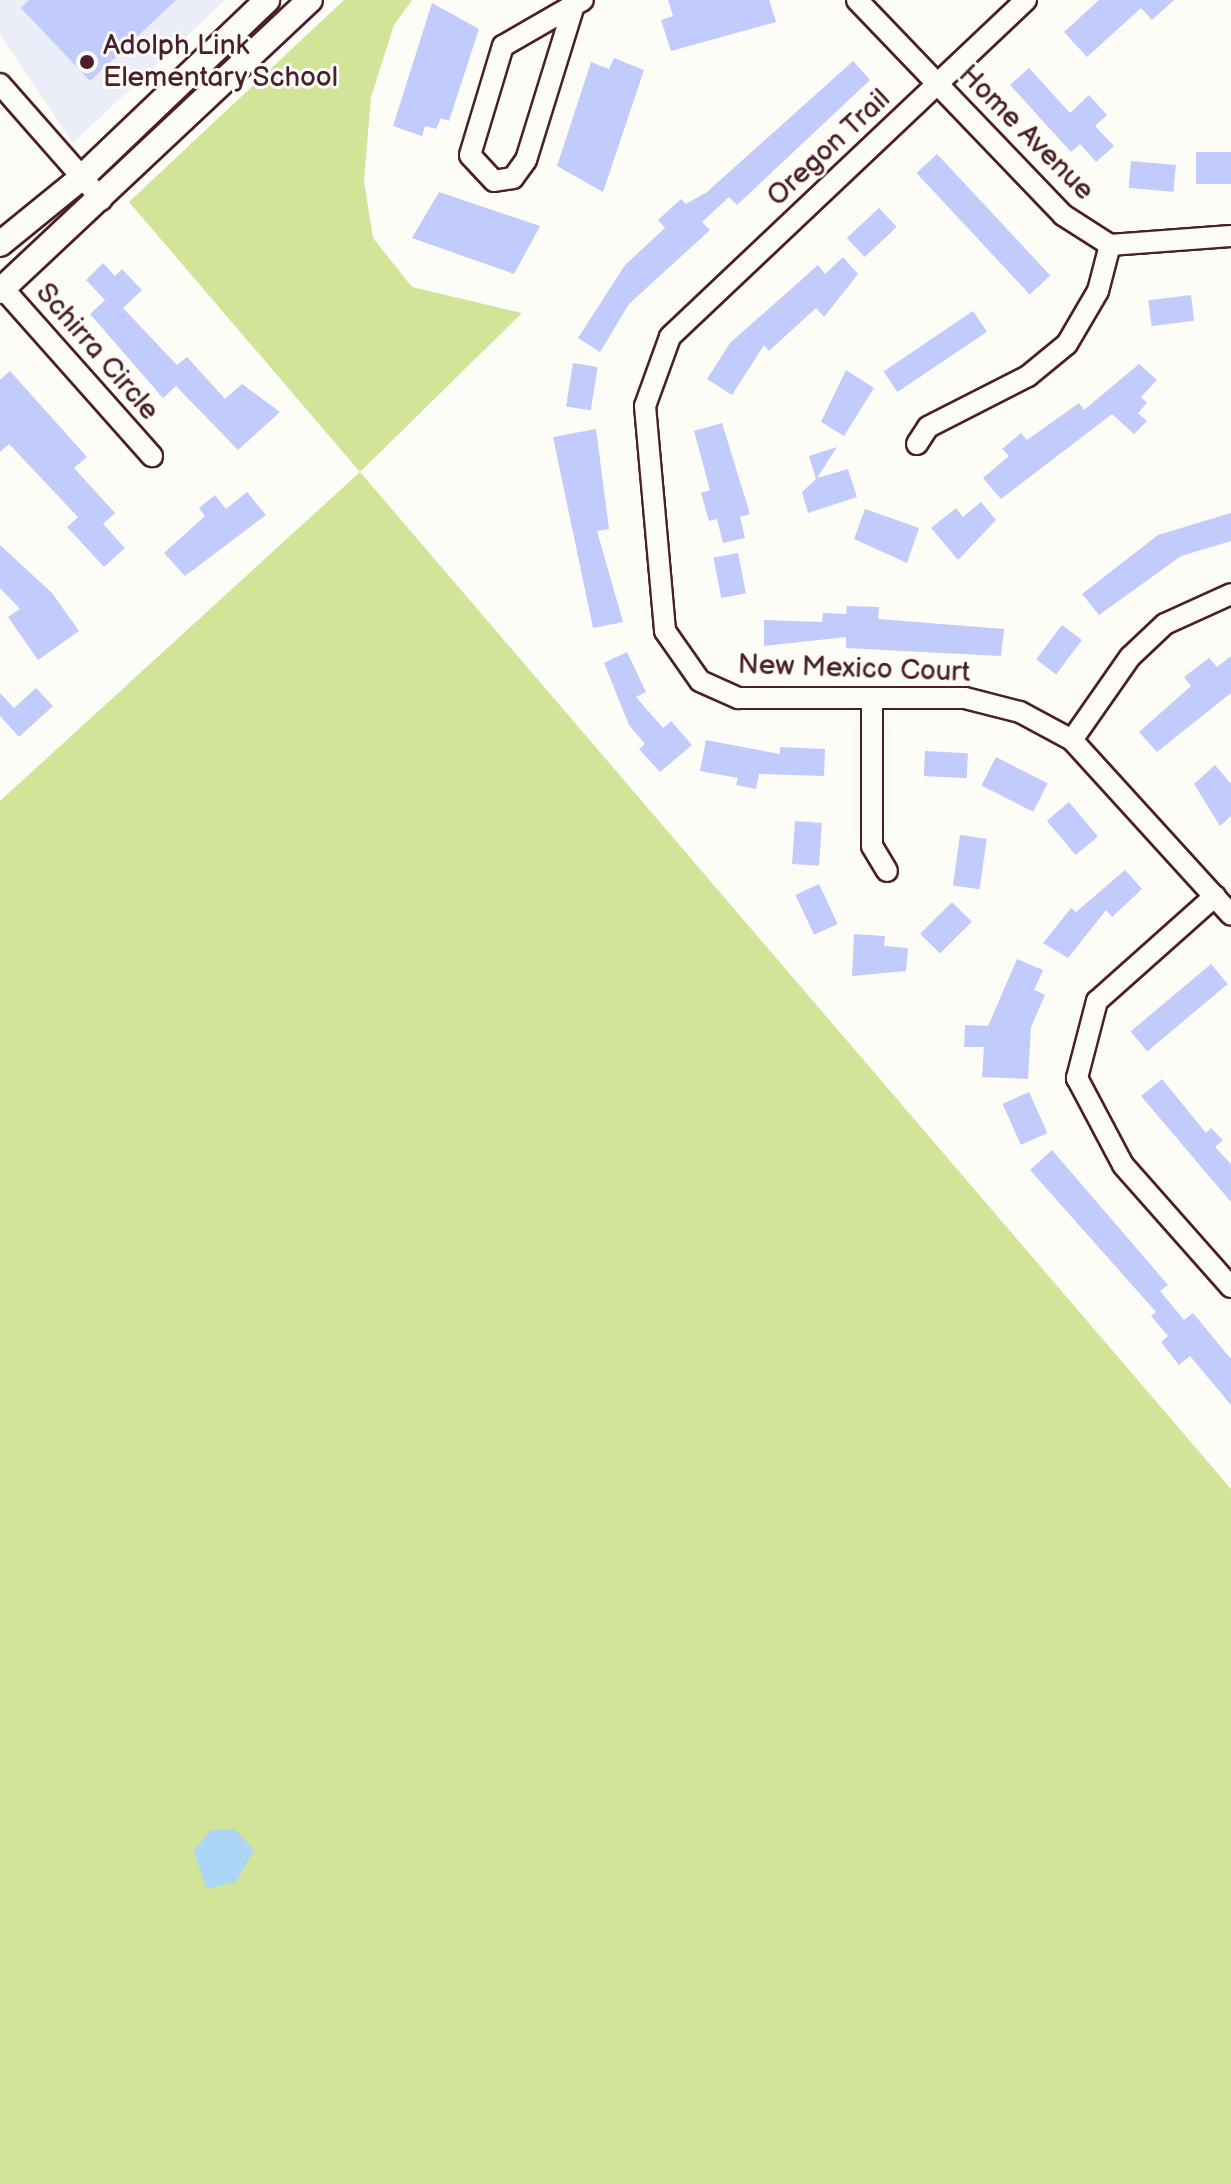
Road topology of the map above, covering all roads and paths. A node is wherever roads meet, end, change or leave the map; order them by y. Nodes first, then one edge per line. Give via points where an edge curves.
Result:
1 (267, 0) edge
2 (310, 0) edge
3 (857, 0) edge
4 (1026, 0) edge
5 (578, 3) edge
6 (938, 83) junction
7 (0, 84) edge
8 (80, 179) junction
9 (102, 200) junction
10 (1231, 236) edge
11 (0, 244) edge
12 (1110, 245) junction
13 (1, 288) edge
14 (670, 337) joint
15 (917, 444) dead end
16 (152, 456) dead end
17 (1231, 594) edge
18 (872, 699) junction
19 (1072, 740) junction
20 (887, 871) dead end
21 (1215, 896) junction
22 (1231, 915) edge
23 (1231, 1287) edge

1 - 8 street
2 - 9 street
3 - 6 street, Home Avenue
4 - 6 street, Oregon Trail
5 - 5 street via 503,46 470,155 494,181 513,178 526,160
6 - 12 street, Home Avenue via 1063,215
6 - 14 street, Oregon Trail
7 - 8 street
8 - 9 street
8 - 11 street
9 - 13 street
10 - 12 street
12 - 15 street via 1098,291 1067,344 1028,376 928,427
13 - 16 street, Schirra Circle
14 - 18 street, New Mexico Court via 645,406 665,631 700,681 738,698
17 - 19 street via 1165,624 1130,657
18 - 19 street, New Mexico Court via 965,698 1020,712
18 - 20 street via 872,846
19 - 21 street, New Mexico Court
21 - 22 street, New Mexico Court
21 - 23 street via 1097,1001 1077,1078 1123,1165

